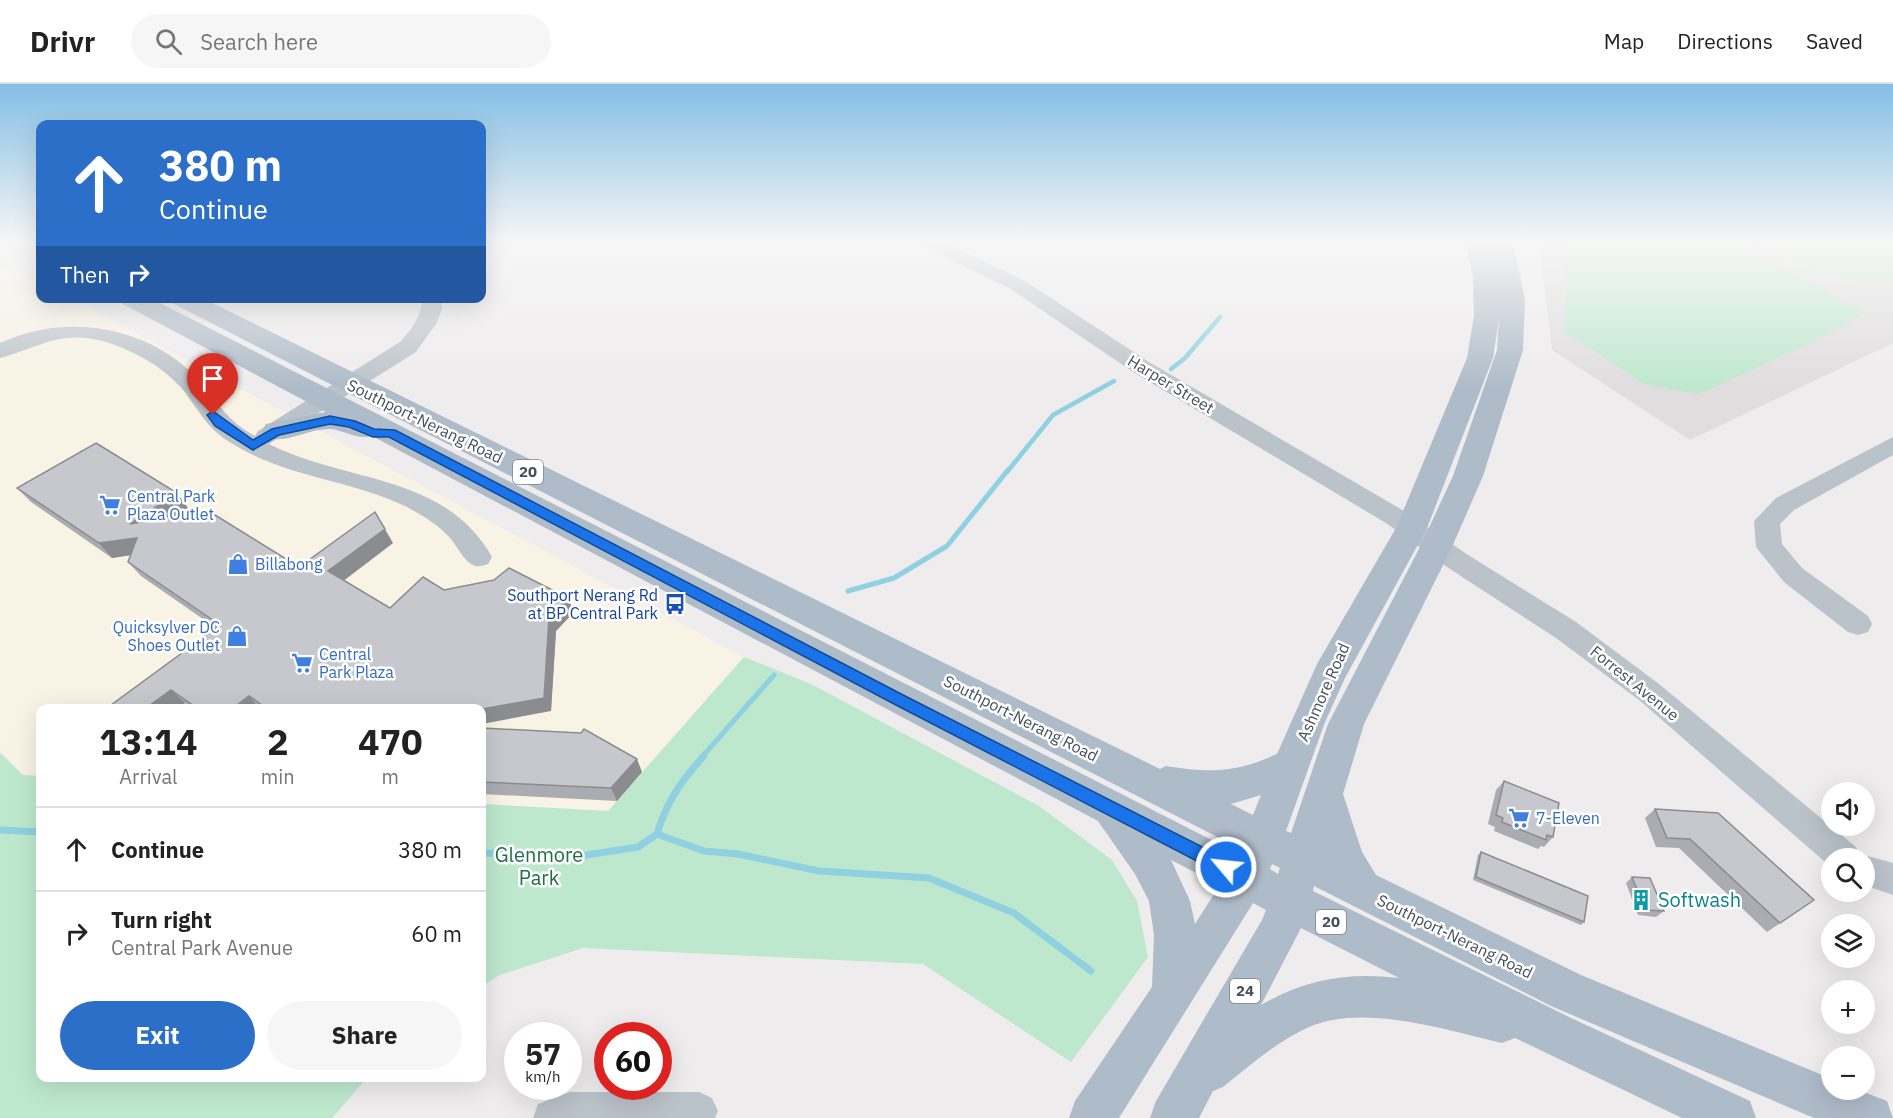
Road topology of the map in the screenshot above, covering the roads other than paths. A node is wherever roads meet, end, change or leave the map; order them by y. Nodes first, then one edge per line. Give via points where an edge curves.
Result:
1 (1027, 291) edge
2 (1486, 291) edge
3 (1511, 291) edge
4 (140, 303) edge
5 (189, 303) edge
6 (432, 303) edge
7 (0, 351) edge
8 (261, 366) junction
9 (339, 392) junction
10 (391, 433) junction
11 (264, 439) junction
12 (1893, 446) edge
13 (1424, 537) junction
14 (479, 557) dead end
15 (1858, 624) dead end
16 (1291, 765) junction
17 (1142, 780) junction
18 (1323, 792) junction
19 (1109, 806) junction
20 (1263, 841) junction
21 (1832, 848) edge
22 (1301, 860) junction
23 (1875, 873) edge
24 (1246, 877) junction
25 (1893, 879) edge
26 (1363, 891) junction
27 (1290, 901) junction
28 (1174, 994) junction
29 (1555, 1034) junction
30 (1196, 1079) junction
31 (699, 1111) dead end
32 (552, 1118) edge
33 (1092, 1118) edge
34 (1173, 1118) edge
35 (1733, 1118) edge
36 (1870, 1118) edge

1 - 13 street, Harper Street via 1141,367
2 - 13 main road, Ashmore Road via 1487,315 1480,358
3 - 13 main road, Ashmore Road via 1510,350 1468,476
4 - 8 main road, Southport-Nerang Road / 20
5 - 9 main road, Southport-Nerang Road / 20
6 - 9 street via 415,341
7 - 11 street via 30,338 68,331 123,341 176,370 219,423
8 - 9 main road, Southport-Nerang Road / 20
8 - 11 main road via 291,401 291,411
9 - 10 main road, Southport-Nerang Road / 20
9 - 11 street
9 - 17 main road, Southport-Nerang Road / 20 via 705,559
10 - 11 main road via 373,433 351,423 330,420
10 - 19 main road, Southport-Nerang Road / 20
11 - 14 street via 305,469 409,497 452,524
12 - 15 street via 1785,504 1767,521 1769,547 1793,574
13 - 16 main road, Ashmore Road via 1341,649
13 - 18 main road, Ashmore Road via 1346,724
13 - 21 street, Forrest Avenue via 1624,672
16 - 17 main road via 1232,789
16 - 20 main road, Ashmore Road
17 - 20 main road, Southport-Nerang Road / 20
18 - 22 main road, Ashmore Road
18 - 26 main road via 1345,860
19 - 24 main road, Southport-Nerang Road / 20
19 - 28 main road via 1156,872 1168,898 1175,934
20 - 22 main road, Southport-Nerang Road / 20
20 - 24 main road, Ashmore Road
22 - 26 main road, Southport-Nerang Road / 20
22 - 27 main road, Ashmore Road / 24
23 - 25 street
24 - 27 main road, Southport-Nerang Road / 20
24 - 28 main road, Ashmore Road
26 - 36 main road, Southport-Nerang Road / 20 via 1566,991
27 - 29 main road, Southport-Nerang Road / 20
27 - 30 main road, Ashmore Road / 24 via 1280,929
28 - 33 main road, Ashmore Road
29 - 30 main road via 1432,1005 1334,999 1311,1004 1263,1029
29 - 35 main road, Southport-Nerang Road / 20
30 - 34 main road, Ashmore Road / 24
31 - 32 street via 570,1111

